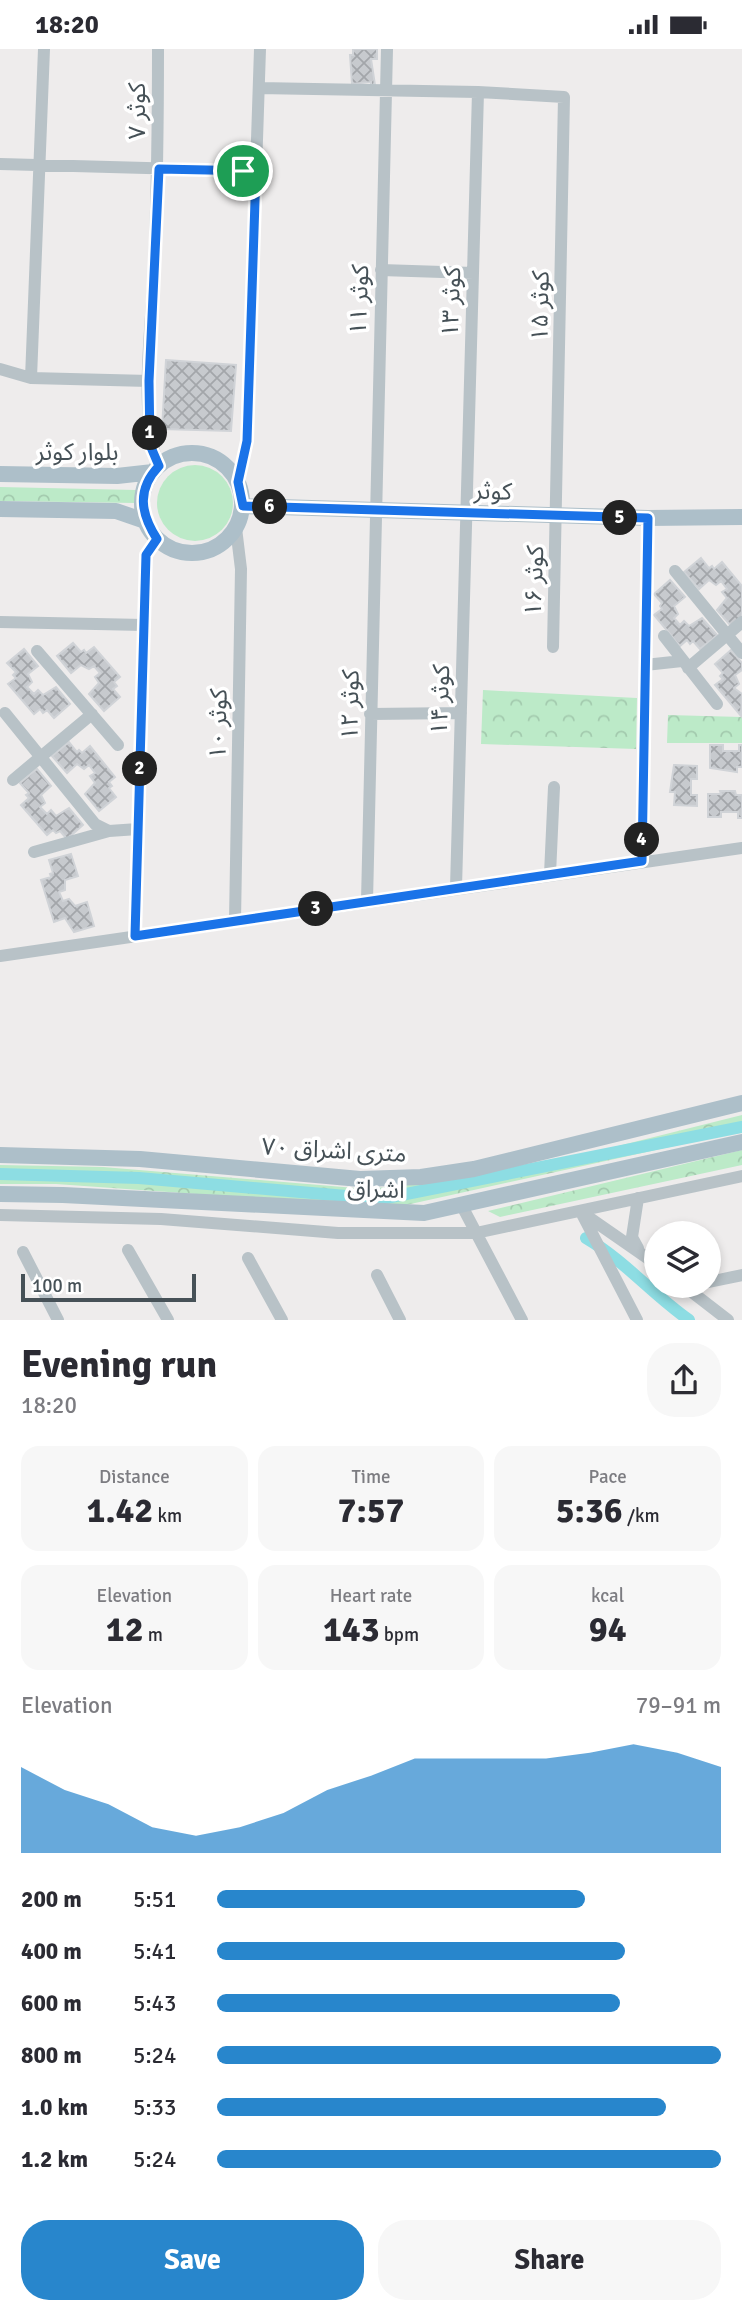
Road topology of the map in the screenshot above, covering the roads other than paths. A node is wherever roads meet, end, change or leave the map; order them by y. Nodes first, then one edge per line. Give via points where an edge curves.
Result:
1 (44, 49) edge
2 (158, 49) edge
3 (260, 49) edge
4 (387, 49) edge
5 (259, 88) junction
6 (386, 90) junction
7 (478, 92) junction
8 (0, 164) edge
9 (39, 165) junction
10 (159, 169) junction
11 (256, 171) junction
12 (381, 270) junction
13 (473, 273) junction
14 (0, 369) edge
15 (31, 377) junction
16 (149, 381) junction
17 (156, 469) junction
18 (0, 474) edge
19 (238, 482) junction
20 (243, 506) junction
21 (0, 509) edge
22 (374, 510) junction
23 (466, 513) junction
24 (558, 516) junction
25 (648, 518) junction
26 (742, 518) edge
27 (145, 521) junction
28 (236, 528) junction
29 (157, 539) junction
30 (674, 571) dead end
31 (0, 622) edge
32 (742, 622) edge
33 (144, 625) junction
34 (728, 635) junction
35 (664, 636) dead end
36 (553, 647) dead end
37 (37, 651) dead end
38 (742, 653) edge
39 (685, 664) junction
40 (645, 665) junction
41 (717, 704) dead end
42 (5, 713) dead end
43 (461, 713) junction
44 (370, 714) junction
45 (92, 715) junction
46 (118, 745) dead end
47 (40, 757) junction
48 (13, 780) dead end
49 (554, 787) dead end
50 (138, 829) junction
51 (109, 831) junction
52 (742, 848) edge
53 (34, 852) dead end
54 (642, 861) junction
55 (550, 874) junction
56 (456, 888) junction
57 (367, 901) junction
58 (235, 921) junction
59 (135, 936) junction
60 (0, 955) edge
61 (742, 1104) edge
62 (742, 1142) edge
63 (0, 1155) edge
64 (742, 1177) edge
65 (0, 1194) edge
66 (638, 1198) junction
67 (462, 1206) junction
68 (581, 1212) junction
69 (0, 1215) edge
70 (476, 1233) junction
71 (128, 1251) dead end
72 (640, 1251) junction
73 (23, 1252) dead end
74 (644, 1254) edge
75 (248, 1258) dead end
76 (377, 1275) dead end
77 (742, 1275) edge
78 (721, 1279) edge
79 (701, 1298) edge
80 (58, 1320) edge
81 (168, 1320) edge
82 (282, 1320) edge
83 (400, 1320) edge
84 (522, 1320) edge
85 (637, 1320) edge
86 (728, 1320) edge

1 - 9 street
2 - 10 street, کوثر ۷
3 - 5 street
4 - 6 street, کوثر ۱۱
5 - 6 street
5 - 11 street
6 - 7 street
6 - 12 street, کوثر ۱۱
7 - 13 street, کوثر ۱۳
7 - 24 street, ۱۵ کوثر via 564,97
8 - 9 street
9 - 10 street
9 - 15 street
10 - 11 street
10 - 16 street, کوثر ۷
11 - 19 street via 247,441
12 - 13 street
12 - 22 street, کوثر ۱۱
13 - 23 street, کوثر ۱۳
14 - 15 street
15 - 16 street
16 - 17 street, کوثر ۷ via 150,445
17 - 18 main road, بلوار کوثر via 117,476
17 - 19 main road via 170,458 196,453 221,462
17 - 27 main road via 143,495
19 - 20 main road
20 - 22 main road, کوثر
20 - 28 main road
21 - 27 main road via 117,511
22 - 23 main road, کوثر
22 - 44 street, کوثر ۱۲
23 - 24 main road, کوثر
23 - 43 street, کوثر ۱۴
24 - 25 main road, کوثر
24 - 36 street, کوثر ۱۶
25 - 26 main road, کوثر
25 - 40 street
27 - 29 main road
28 - 29 main road via 218,547 193,554
28 - 58 street, کوثر ۱۰ via 242,569
29 - 33 street via 146,555
30 - 34 street
31 - 33 street
32 - 34 street
33 - 50 street
34 - 38 street
34 - 39 street
35 - 39 street
37 - 45 street
39 - 40 street
39 - 41 street
40 - 54 street
42 - 47 street
43 - 44 street
43 - 56 street, کوثر ۱۴
44 - 57 street, کوثر ۱۲
45 - 46 street
45 - 47 street
47 - 48 street
47 - 51 street via 95,824
49 - 55 street
50 - 51 street
50 - 59 street
51 - 53 street
52 - 54 street
54 - 55 street
55 - 56 street
56 - 57 street
57 - 58 street
58 - 59 street
59 - 60 street
61 - 63 main road, ۷۰ متری اشراق via 474,1169 421,1177 360,1178 140,1159
62 - 67 main road, اشراق
64 - 66 street
65 - 67 main road, اشراق via 399,1213
66 - 68 street
66 - 72 street via 632,1237
67 - 70 street
68 - 70 street
68 - 72 street
68 - 85 street
69 - 70 street via 161,1219 338,1233
70 - 84 street
71 - 81 street
72 - 74 street
73 - 80 street
75 - 82 street
76 - 83 street
77 - 78 street
79 - 86 street

